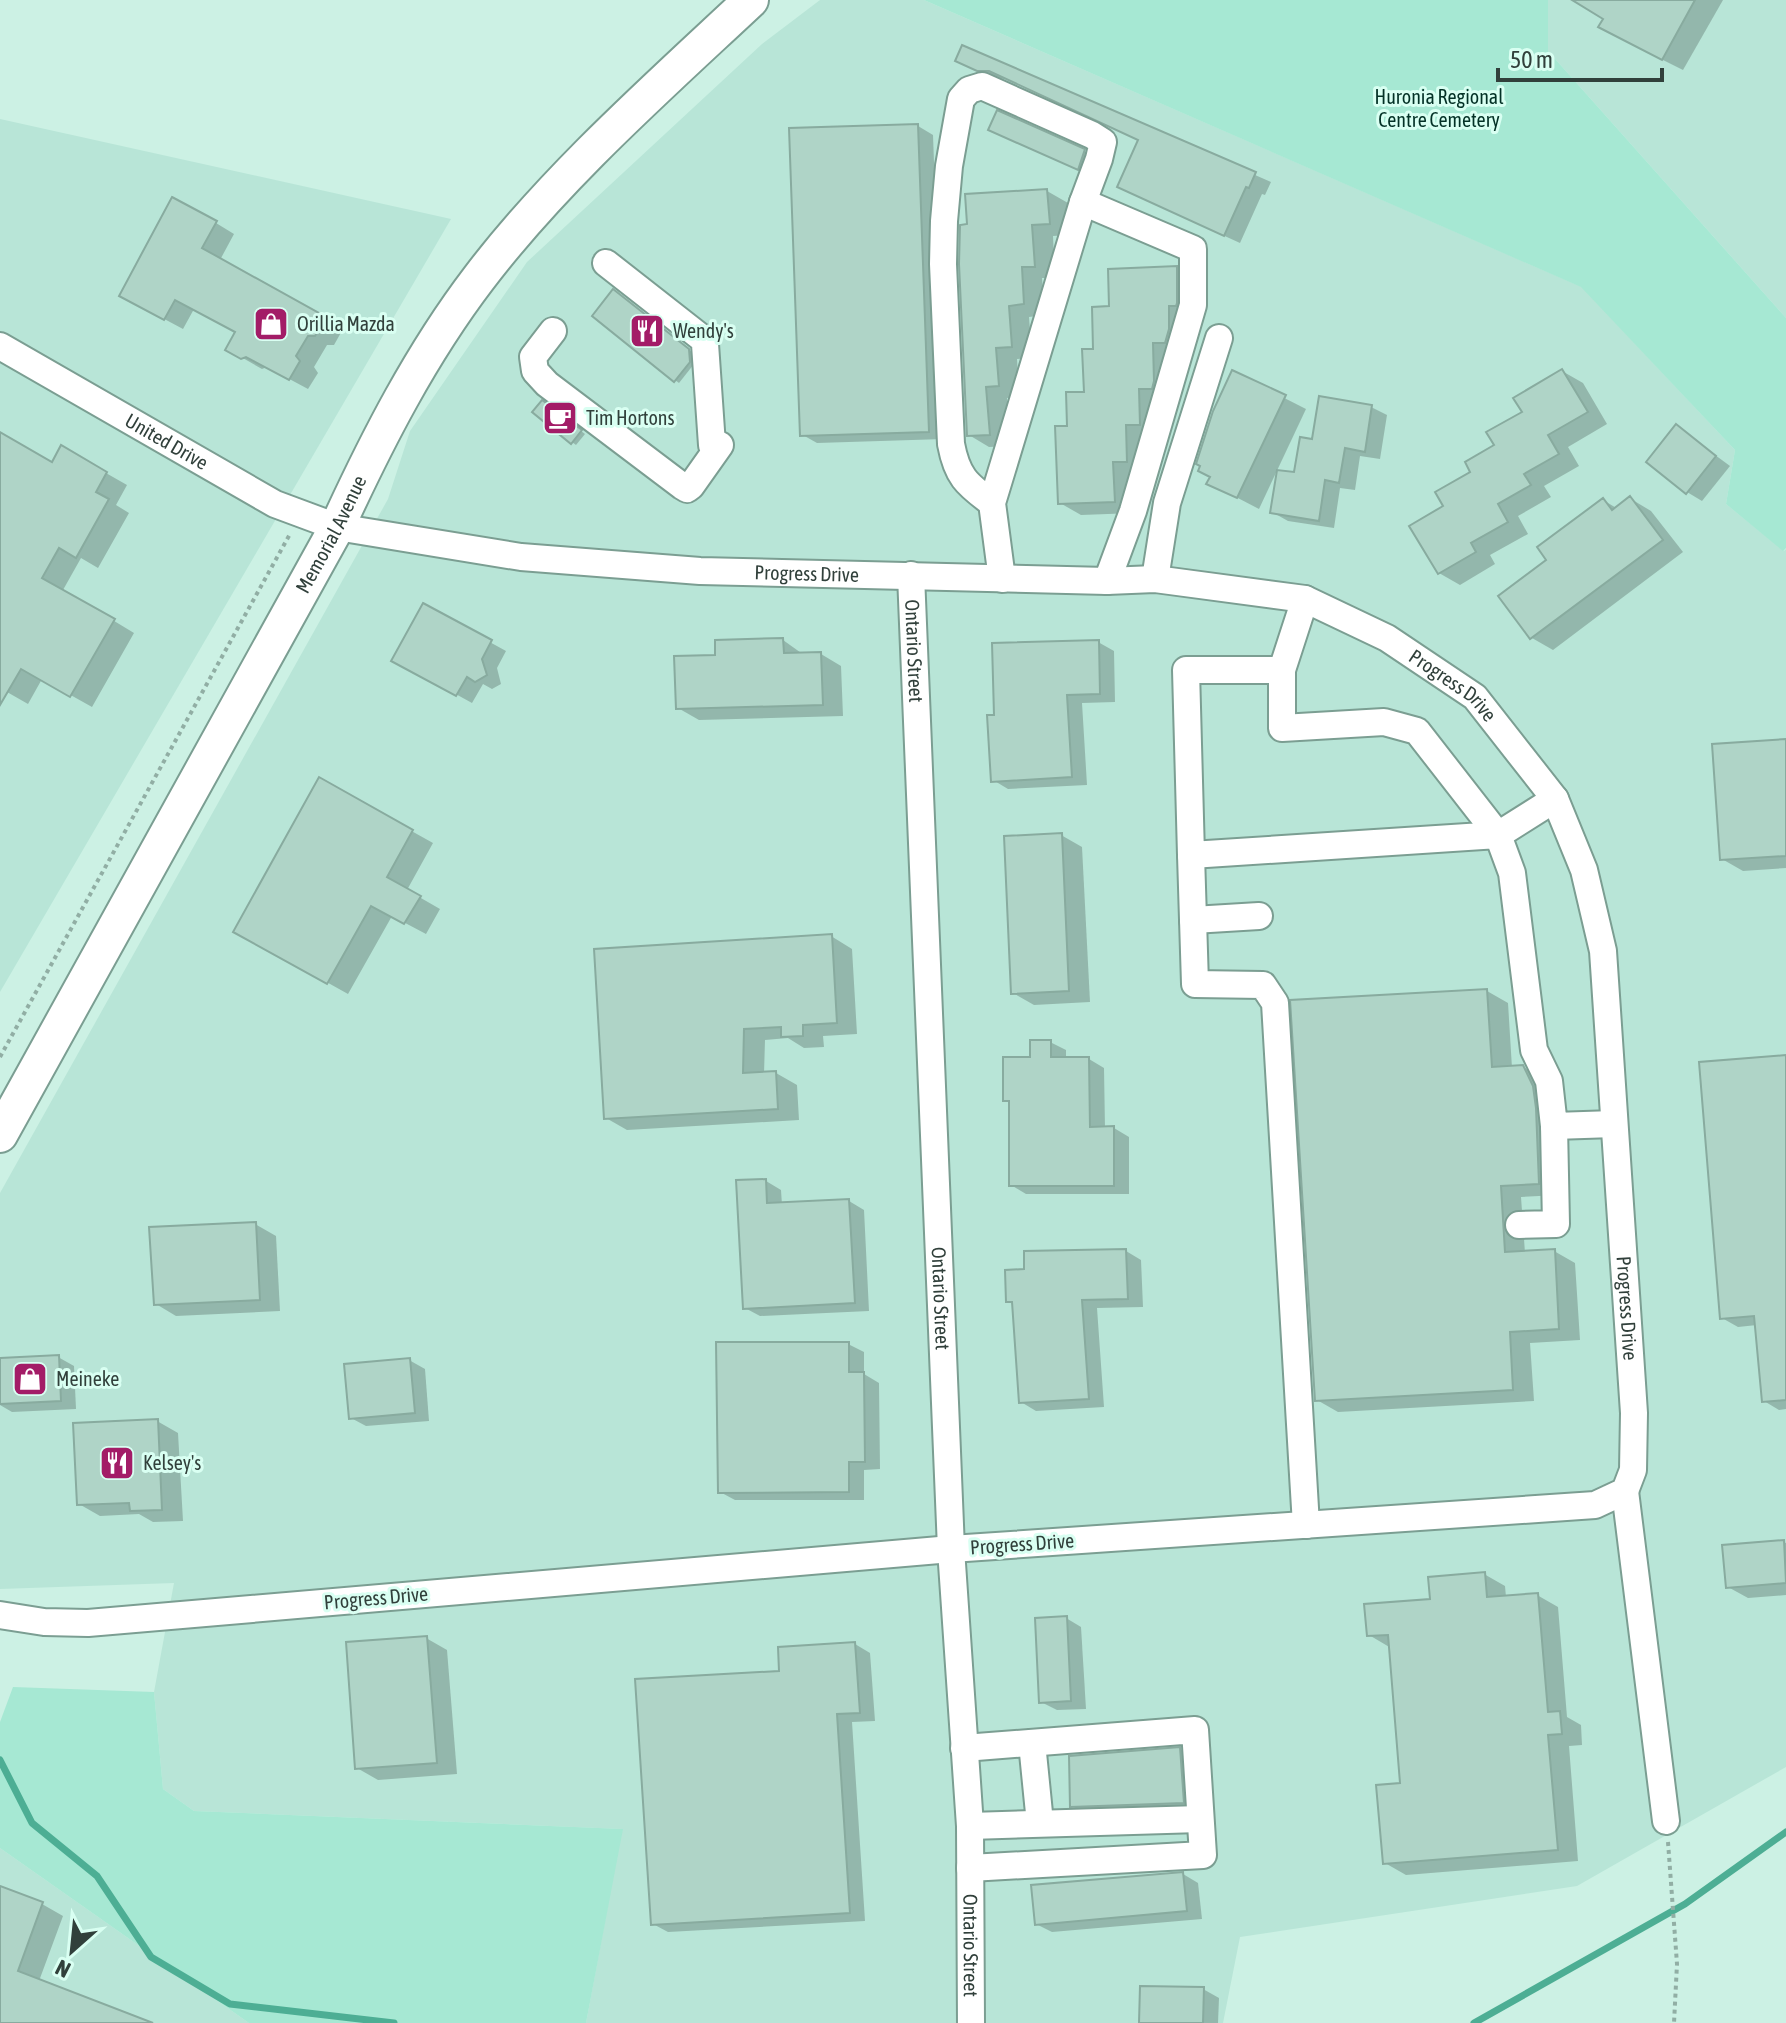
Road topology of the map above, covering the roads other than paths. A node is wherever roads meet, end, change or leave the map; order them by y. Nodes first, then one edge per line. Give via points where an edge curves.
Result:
1 (751, 0) edge
2 (1083, 202) junction
3 (606, 263) dead end
4 (553, 331) dead end
5 (1219, 338) dead end
6 (0, 346) edge
7 (992, 503) junction
8 (337, 527) junction
9 (911, 575) junction
10 (1002, 579) junction
11 (1155, 579) junction
12 (1107, 581) junction
13 (1305, 599) junction
14 (1282, 670) junction
15 (1555, 799) junction
16 (1498, 835) junction
17 (1191, 855) junction
18 (1259, 916) dead end
19 (1193, 920) junction
20 (1614, 1124) junction
21 (1554, 1126) junction
22 (0, 1135) edge
23 (1519, 1225) dead end
24 (1625, 1491) junction
25 (1306, 1525) junction
26 (951, 1549) junction
27 (0, 1615) edge
28 (1032, 1743) junction
29 (964, 1748) junction
30 (1200, 1819) junction
31 (1666, 1821) dead end
32 (1040, 1823) junction
33 (970, 1826) junction
34 (970, 1868) junction
35 (971, 2023) edge

1 - 8 main road, Memorial Avenue via 610,135 478,279 383,431
2 - 7 street
2 - 7 street via 1103,142 982,86 969,90 961,99 944,221 951,444 955,465 967,484
2 - 12 street via 1193,249 1193,305
3 - 4 street via 705,344 716,445 691,486 682,486 535,371 533,357
5 - 11 street via 1167,503
6 - 8 street, United Drive via 275,504
7 - 10 street
8 - 9 street, Progress Drive via 521,557 700,571
8 - 22 main road, Memorial Avenue
9 - 10 street, Progress Drive
9 - 26 street, Ontario Street
10 - 12 street, Progress Drive
11 - 12 street, Progress Drive
11 - 13 street, Progress Drive
13 - 14 street
13 - 15 street, Progress Drive via 1387,638 1475,697
14 - 16 street via 1282,728 1384,722 1417,731
14 - 17 street via 1186,670
15 - 16 street
15 - 20 street, Progress Drive via 1584,870 1603,951
16 - 17 street
16 - 21 street via 1512,873 1534,1050 1549,1081
17 - 19 street
18 - 19 street
19 - 25 street via 1195,984 1263,985 1275,1003
20 - 21 street
20 - 24 street, Progress Drive via 1634,1413 1633,1470
21 - 23 street via 1556,1224
24 - 25 street, Progress Drive via 1595,1505
24 - 31 street
25 - 26 street, Progress Drive
26 - 27 street, Progress Drive via 88,1623
26 - 29 street, Ontario Street
28 - 29 street
28 - 30 street via 1195,1730
28 - 32 street
29 - 33 street, Ontario Street
30 - 32 street
30 - 34 street via 1203,1855
32 - 33 street
33 - 34 street, Ontario Street
34 - 35 street, Ontario Street

